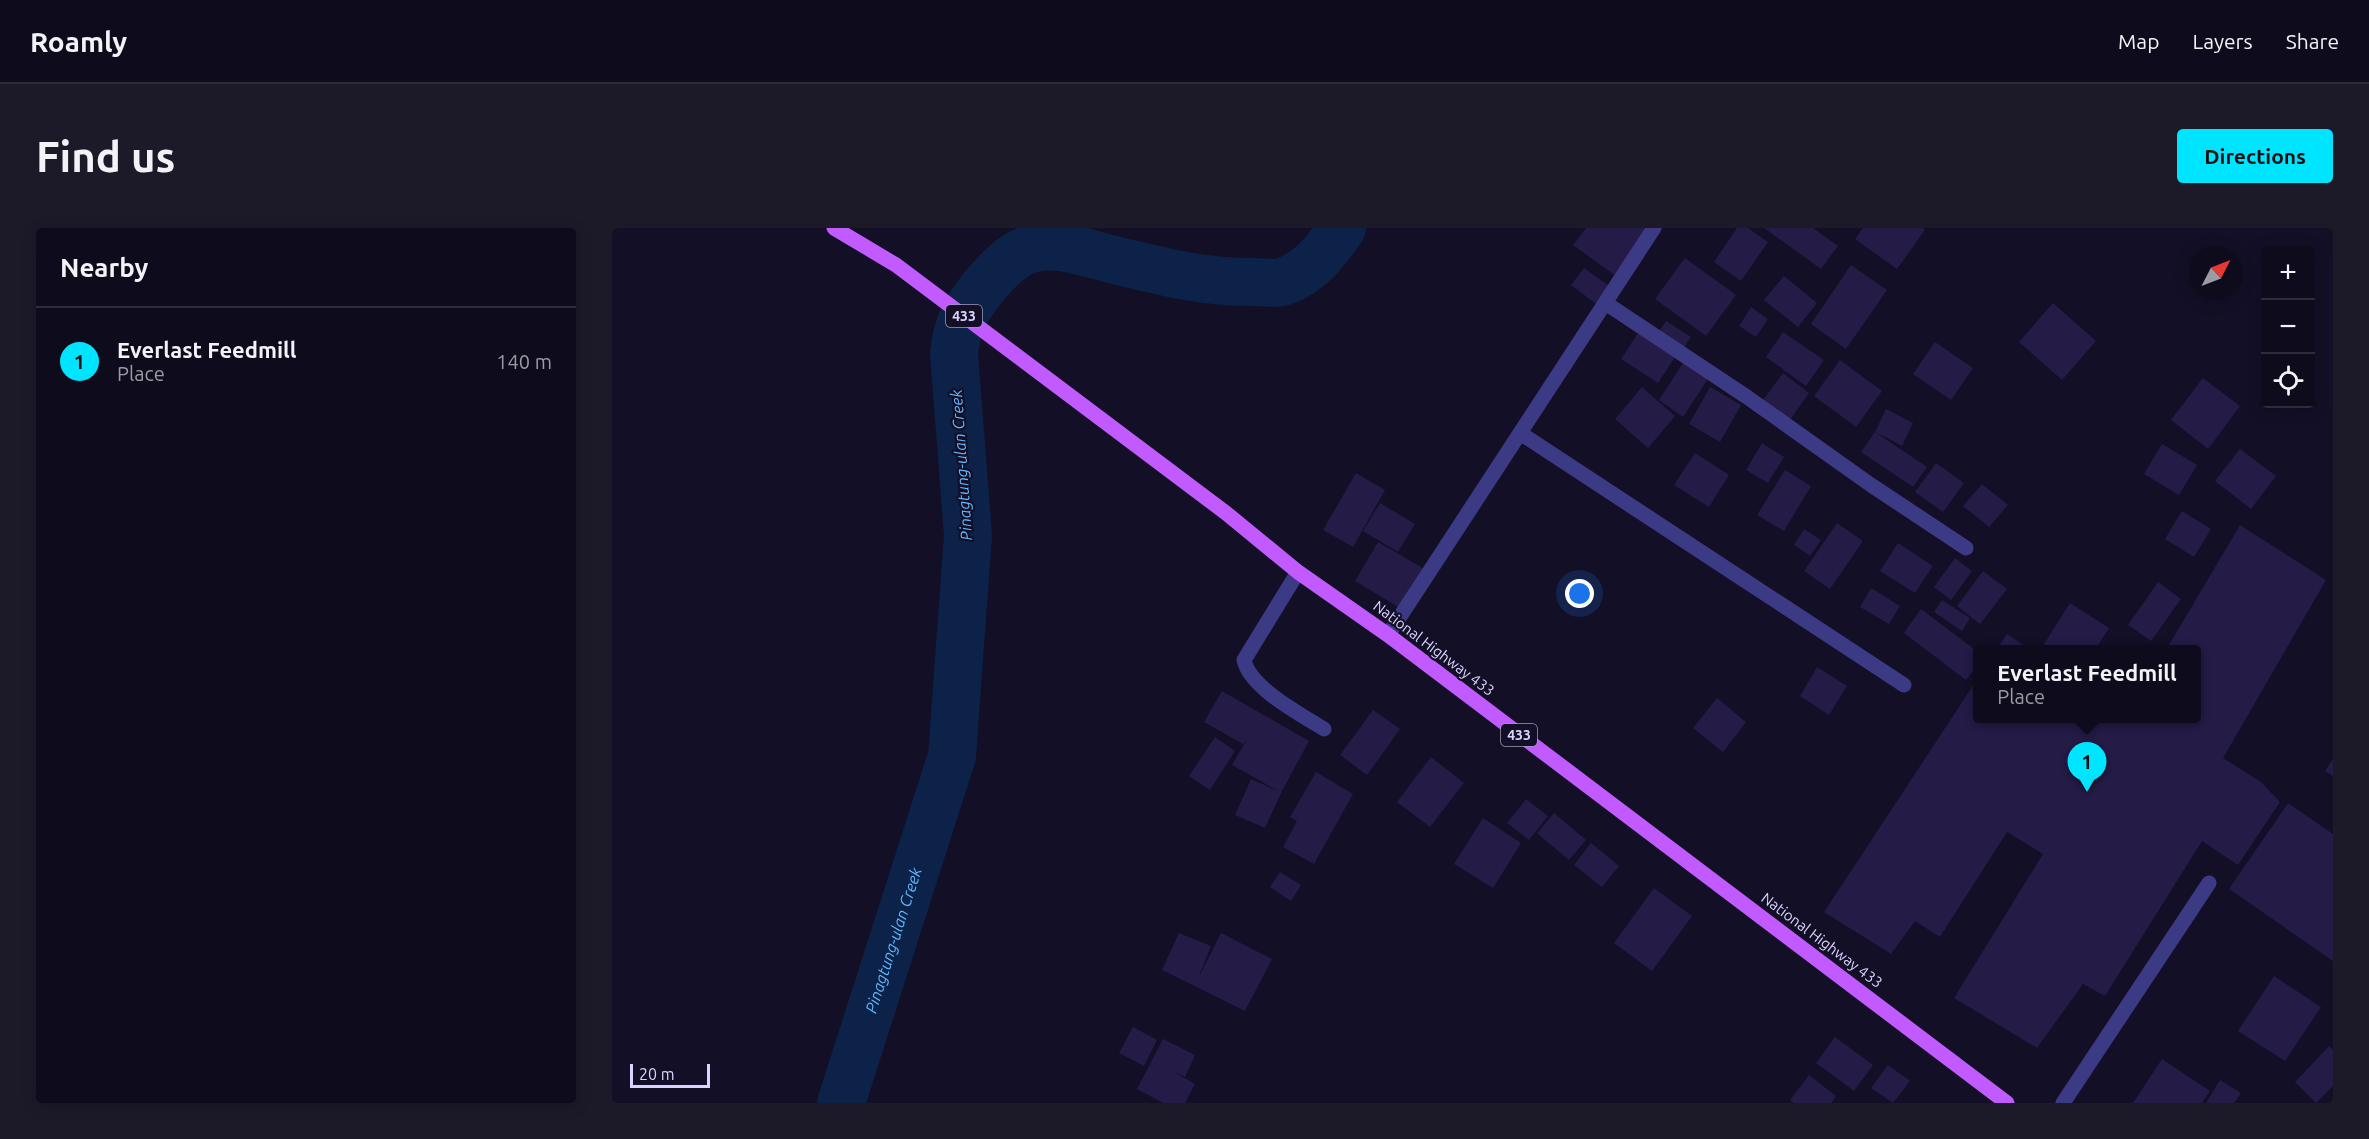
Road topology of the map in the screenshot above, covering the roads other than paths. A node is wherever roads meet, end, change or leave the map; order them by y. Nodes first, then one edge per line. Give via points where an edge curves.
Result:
1 (834, 228) edge
2 (1654, 228) edge
3 (1607, 304) junction
4 (1520, 433) junction
5 (1966, 548) dead end
6 (1298, 572) junction
7 (1388, 635) junction
8 (1904, 685) dead end
9 (1324, 729) dead end
10 (2209, 883) dead end
11 (2007, 1103) edge
12 (2063, 1103) edge

1 - 6 main road, National Highway 433 / 433 via 896,265 1226,513
2 - 3 street
3 - 4 street
3 - 5 street
4 - 7 street
4 - 8 street
6 - 7 main road, National Highway 433 / 433
6 - 9 street via 1244,660 1245,667 1254,680
7 - 11 main road, National Highway 433 / 433
10 - 12 street

